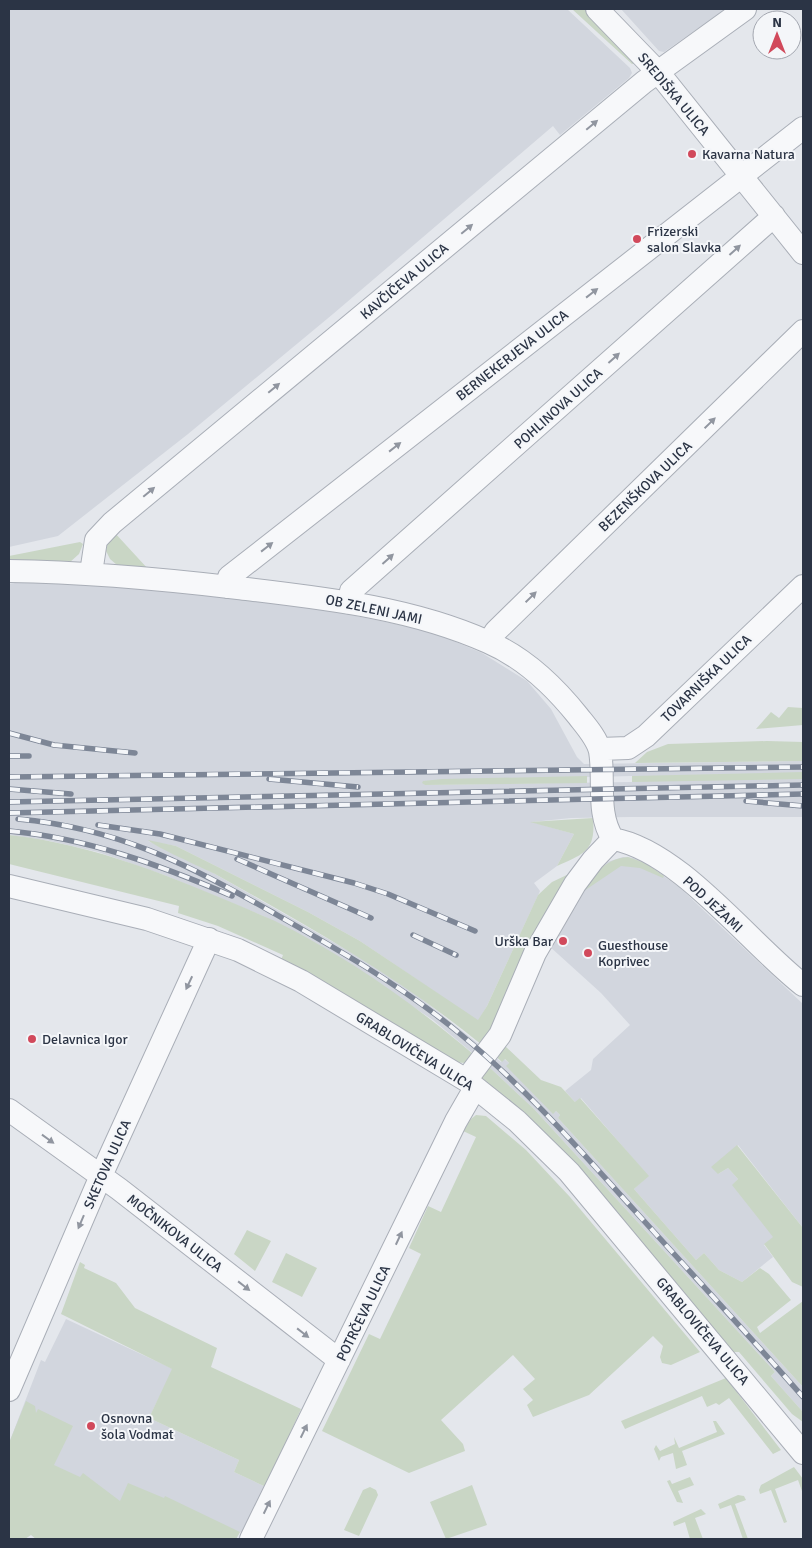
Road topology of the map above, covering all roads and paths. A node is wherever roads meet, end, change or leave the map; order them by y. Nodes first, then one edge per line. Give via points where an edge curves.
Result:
1 (597, 9) edge
2 (746, 9) edge
3 (658, 72) junction
4 (803, 128) edge
5 (741, 177) junction
6 (768, 222) junction
7 (803, 253) edge
8 (803, 331) edge
9 (9, 571) edge
10 (91, 573) junction
11 (803, 586) edge
12 (227, 587) junction
13 (350, 597) junction
14 (489, 642) junction
15 (600, 749) junction
16 (613, 839) junction
17 (9, 886) edge
18 (209, 939) junction
19 (803, 986) edge
20 (471, 1084) junction
21 (9, 1110) edge
22 (100, 1178) junction
23 (339, 1360) junction
24 (9, 1390) edge
25 (803, 1452) edge
26 (251, 1539) edge

1 - 3 street, SREDIŠKA ULICA
2 - 3 street, KAVČIČEVA ULICA
3 - 5 street, SREDIŠKA ULICA
10 -> 3 street, KAVČIČEVA ULICA via 96,540 112,523
4 - 5 street, BERNEKERJEVA ULICA
5 - 6 street, SREDIŠKA ULICA
12 -> 5 street, BERNEKERJEVA ULICA via 229,577
6 - 7 street, SREDIŠKA ULICA
13 -> 6 street, POHLINOVA ULICA
14 -> 8 street, BEZENŠKOVA ULICA via 496,631
9 - 10 street, OB ZELENI JAMI
10 - 12 street, OB ZELENI JAMI
11 - 15 street, TOVARNIŠKA ULICA via 646,736 628,748
12 - 13 street, OB ZELENI JAMI
13 - 14 street, OB ZELENI JAMI
14 - 15 street, OB ZELENI JAMI via 542,678 576,713
15 - 16 street via 604,820
16 - 19 street, POD JEŽAMI via 628,841 676,869
16 - 20 street, POTRČEVA ULICA via 575,884 554,920 535,953 500,1035
17 - 18 street, GRABLOVIČEVA ULICA via 140,917
18 - 20 street, GRABLOVIČEVA ULICA via 301,981
18 -> 22 street, SKETOVA ULICA
23 -> 20 street, POTRČEVA ULICA
20 - 25 street, GRABLOVIČEVA ULICA via 517,1121 569,1172
21 -> 22 street, MOČNIKOVA ULICA
22 -> 23 street, MOČNIKOVA ULICA via 119,1189
22 -> 24 street, SKETOVA ULICA
26 -> 23 street, POTRČEVA ULICA

